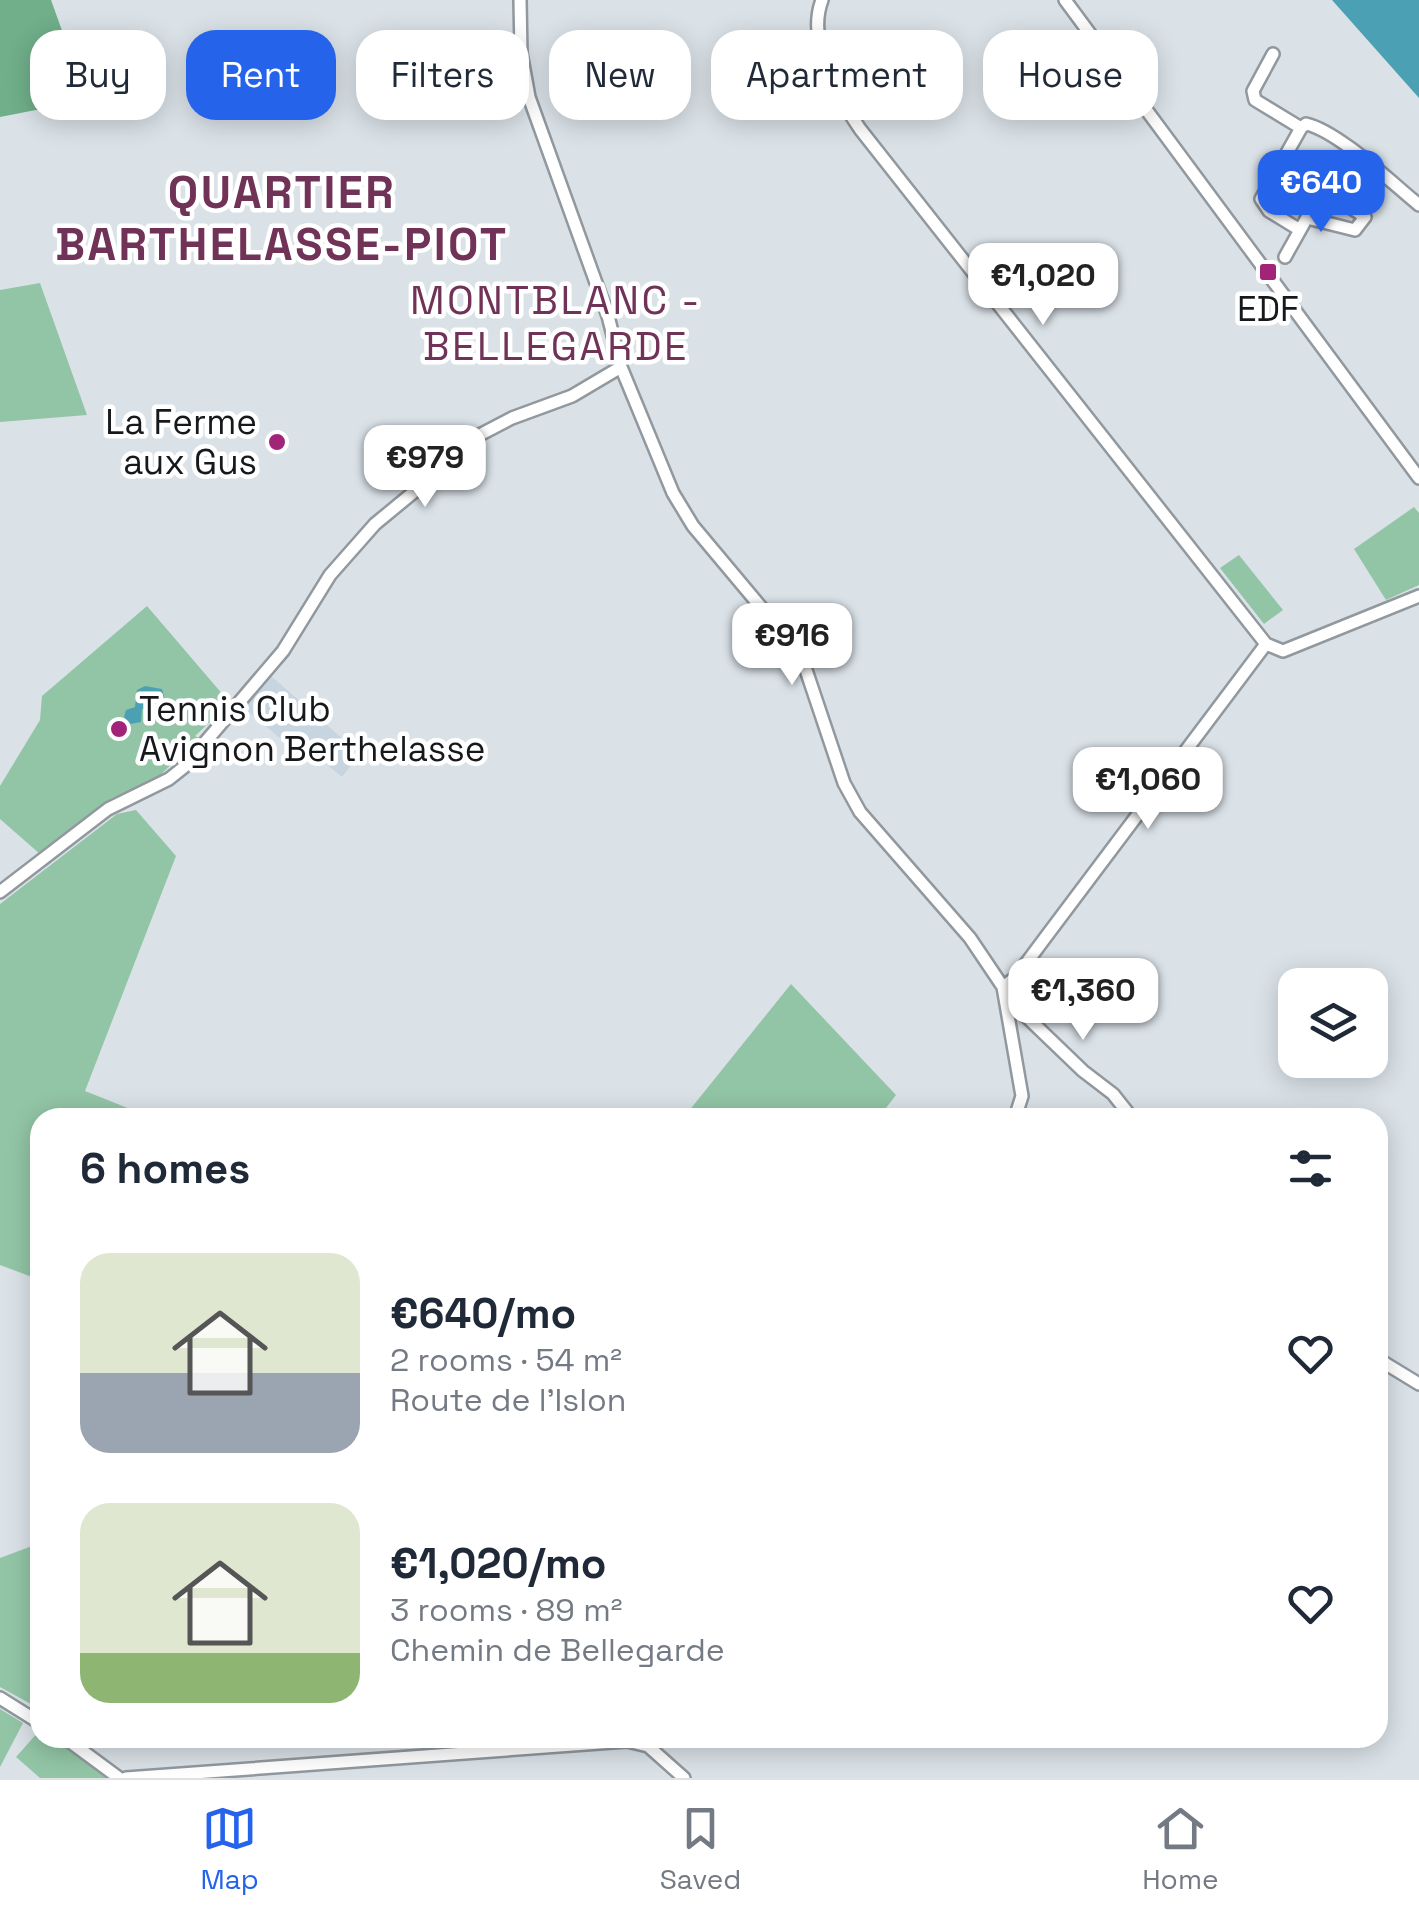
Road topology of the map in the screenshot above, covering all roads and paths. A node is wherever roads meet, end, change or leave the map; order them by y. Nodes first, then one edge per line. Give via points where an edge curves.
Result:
1 (520, 0) edge
2 (822, 0) edge
3 (1065, 0) edge
4 (1274, 54) dead end
5 (1301, 128) junction
6 (1419, 205) edge
7 (1307, 218) junction
8 (1300, 230) junction
9 (1285, 257) dead end
10 (622, 367) junction
11 (1419, 478) edge
12 (1419, 596) edge
13 (1266, 644) junction
14 (0, 892) edge
15 (1005, 992) junction
16 (1018, 1108) edge
17 (1124, 1108) edge
18 (1388, 1365) edge
19 (1419, 1384) edge
20 (0, 1698) edge
21 (30, 1716) edge
22 (79, 1748) edge
23 (536, 1748) edge
24 (656, 1748) edge
25 (123, 1778) edge
26 (684, 1778) edge

1 - 10 street via 529,97
2 - 13 street via 818,28 826,64 860,129
3 - 11 street
4 - 5 street via 1253,96
5 - 6 street via 1313,124 1336,138
5 - 8 street via 1262,199 1268,212
7 - 7 street via 1354,230 1365,217 1324,190
7 - 8 street
8 - 9 street
10 - 14 street via 468,442 364,535 330,575 283,652 184,768 108,809
10 - 15 street via 682,510 800,655 850,796 970,938
12 - 13 street via 1283,651
13 - 15 street
15 - 16 street via 1022,1096
15 - 17 street
18 - 19 street
20 - 21 street
22 - 25 street
23 - 25 street
24 - 26 street

